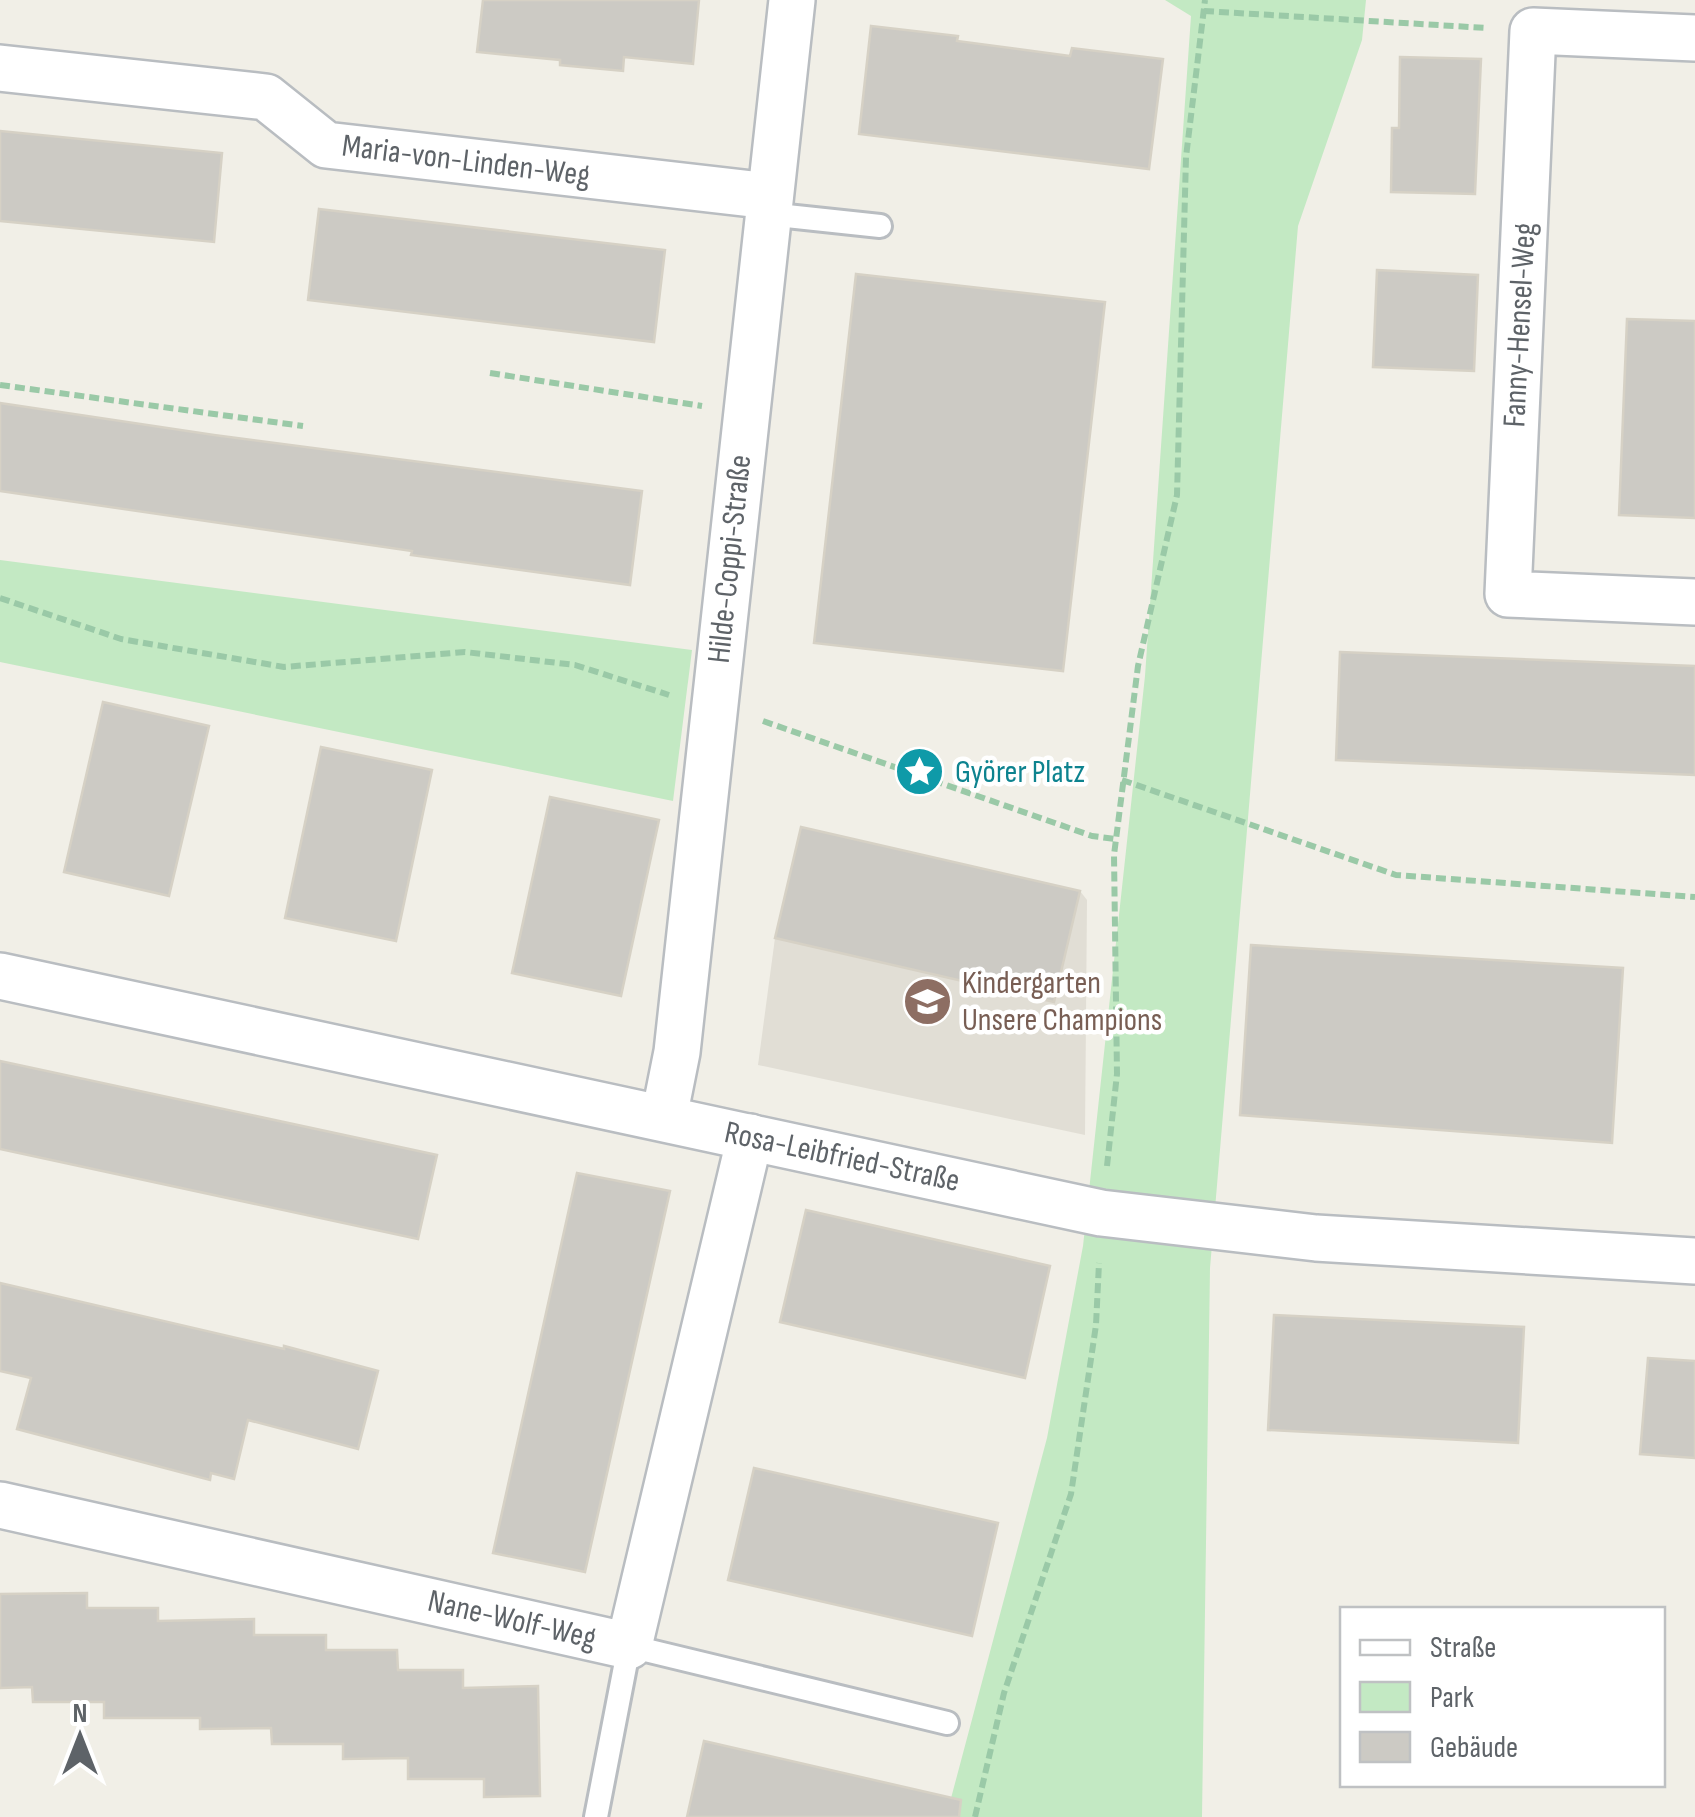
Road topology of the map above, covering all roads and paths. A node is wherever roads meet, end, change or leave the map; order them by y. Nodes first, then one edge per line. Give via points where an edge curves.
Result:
1 (792, 0) edge
2 (1205, 0) edge
3 (1204, 11) junction
4 (1533, 31) junction
5 (1695, 38) edge
6 (0, 68) edge
7 (769, 205) junction
8 (880, 226) dead end
9 (490, 373) dead end
10 (0, 384) edge
11 (746, 412) junction
12 (304, 426) dead end
13 (0, 598) edge
14 (1695, 602) edge
15 (714, 706) junction
16 (1122, 780) junction
17 (1116, 840) junction
18 (1695, 897) edge
19 (0, 976) edge
20 (664, 1118) junction
21 (750, 1137) junction
22 (1101, 1213) junction
23 (1695, 1261) edge
24 (0, 1506) edge
25 (630, 1646) junction
26 (947, 1723) dead end
27 (596, 1817) edge
28 (975, 1817) edge

1 - 7 street, Hilde-Coppi-Straße
2 - 3 path
3 - 4 path
3 - 16 path via 1186,156 1176,495 1138,666
4 - 5 street
4 - 14 street, Fanny-Hensel-Weg via 1508,594
6 - 7 street, Maria-von-Linden-Weg via 266,97 326,145
7 - 8 lane
7 - 11 street, Hilde-Coppi-Straße
9 - 11 path
10 - 12 path
11 - 15 street, Hilde-Coppi-Straße
13 - 15 path via 121,639 284,667 465,652 575,665
15 - 17 path
15 - 20 street, Hilde-Coppi-Straße
16 - 17 path
16 - 18 path via 1396,874
17 - 22 path via 1118,1074
19 - 20 street, Rosa-Leibfried-Straße
20 - 21 street, Rosa-Leibfried-Straße
21 - 22 street, Rosa-Leibfried-Straße
21 - 25 street, Nane-Wolf-Weg
22 - 23 street, Rosa-Leibfried-Straße via 1316,1238
22 - 28 path via 1096,1325 1071,1494 1004,1692
24 - 25 street, Nane-Wolf-Weg
25 - 26 lane
25 - 27 lane

